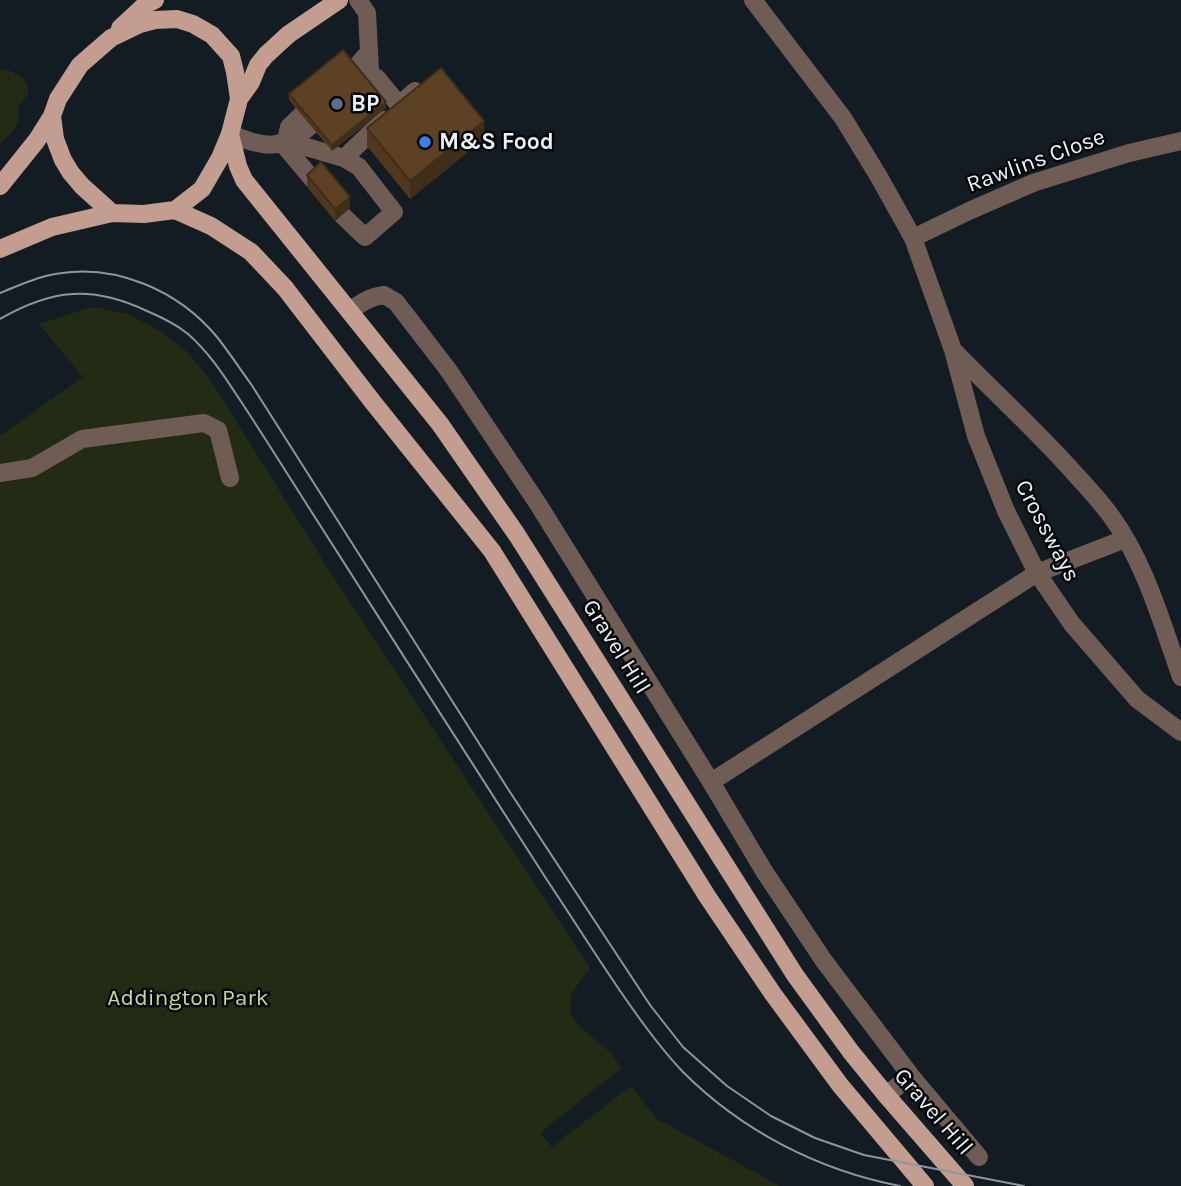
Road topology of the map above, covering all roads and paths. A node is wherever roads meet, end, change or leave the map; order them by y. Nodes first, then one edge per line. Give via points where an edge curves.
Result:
1 (155, 0) edge
2 (340, 0) edge
3 (358, 0) edge
4 (753, 0) edge
5 (111, 38) junction
6 (372, 72) junction
7 (423, 84) edge
8 (239, 99) junction
9 (399, 105) junction
10 (52, 116) junction
11 (349, 116) edge
12 (310, 126) edge
13 (230, 134) junction
14 (326, 135) edge
15 (1181, 141) edge
16 (284, 142) junction
17 (311, 148) junction
18 (344, 158) junction
19 (314, 181) edge
20 (0, 186) edge
21 (175, 211) junction
22 (112, 213) junction
23 (342, 215) edge
24 (913, 238) junction
25 (0, 249) edge
26 (357, 305) junction
27 (953, 350) junction
28 (0, 473) edge
29 (230, 478) dead end
30 (1125, 539) junction
31 (1037, 573) junction
32 (1181, 677) edge
33 (1181, 732) edge
34 (711, 782) junction
35 (911, 1076) junction
36 (886, 1095) junction
37 (979, 1157) dead end
38 (925, 1186) edge
39 (965, 1186) edge

1 - 5 main road
2 - 8 main road via 266,55
3 - 6 street via 367,13
4 - 24 street, Crossways via 843,118
5 - 8 main road via 155,20 193,24 212,34 230,56
5 - 10 main road via 80,65
6 - 9 street
6 - 11 street
6 - 16 street via 354,69 289,127
7 - 9 street
8 - 13 main road
9 - 18 street
10 - 20 main road
10 - 22 main road via 55,139 71,173
12 - 16 street
13 - 16 street via 260,146
13 - 21 main road via 202,189
13 - 26 main road, Gravel Hill via 244,180
14 - 17 street
15 - 24 street, Rawlins Close via 1033,183
16 - 17 street
16 - 19 street
17 - 18 street
18 - 23 street via 359,167 394,212 365,237
21 - 22 main road
21 - 38 main road via 211,226 251,252 285,288 492,551 773,994 840,1085
22 - 25 main road via 52,227
24 - 27 street, Crossways
26 - 34 street, Gravel Hill via 384,295 396,302 449,371 538,503
26 - 36 main road, Gravel Hill via 517,535 795,975
27 - 30 street, Crossways via 1051,447
27 - 31 street, Crossways via 976,436
28 - 29 street via 32,468 82,439 204,423 218,430
30 - 31 street
30 - 32 street, Crossways
31 - 33 street, Crossways via 1072,624 1137,699
31 - 34 street
34 - 35 street, Gravel Hill via 824,961
35 - 36 street
35 - 37 street, Gravel Hill
36 - 39 main road, Gravel Hill

